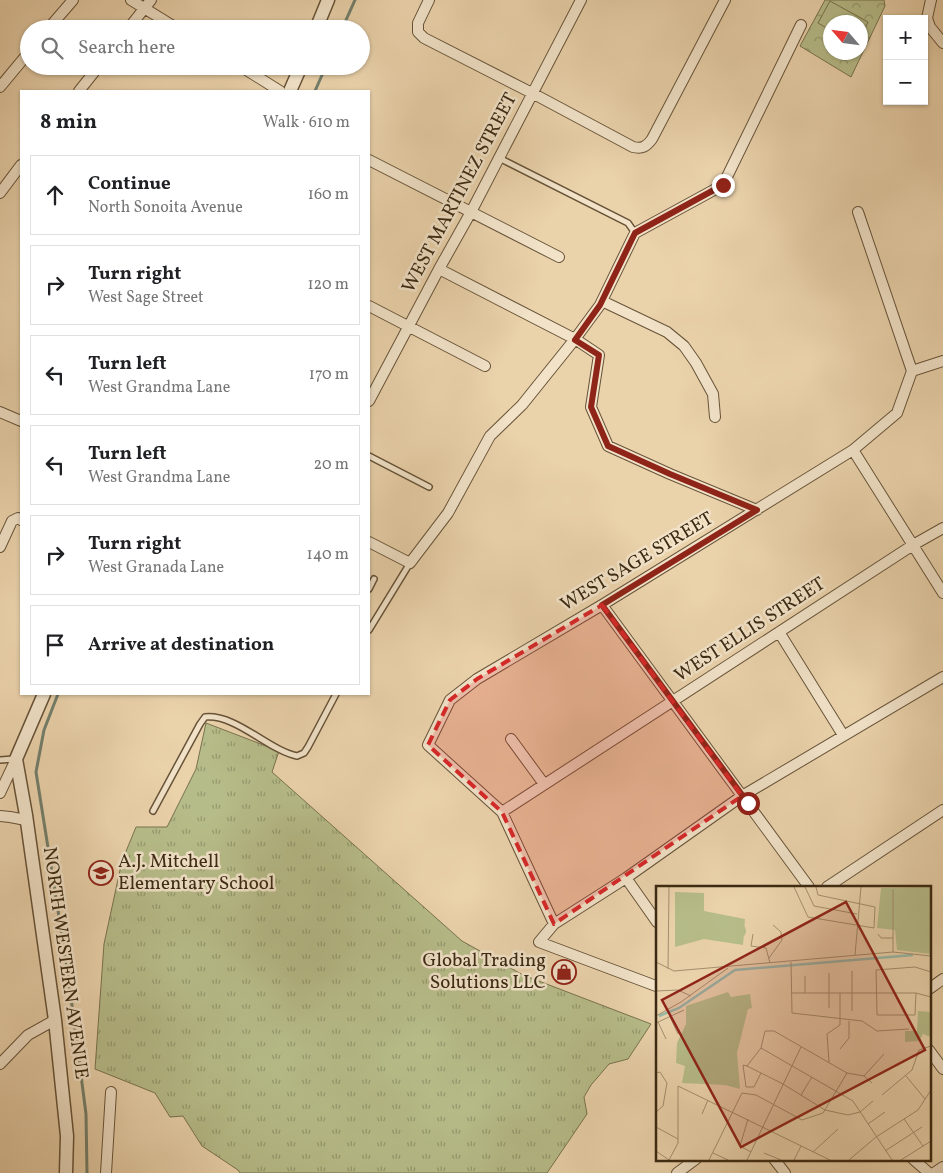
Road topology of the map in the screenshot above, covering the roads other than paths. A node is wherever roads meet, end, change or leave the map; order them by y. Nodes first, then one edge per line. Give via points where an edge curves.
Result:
1 (73, 0) edge
2 (131, 0) edge
3 (328, 0) edge
4 (429, 0) edge
5 (581, 0) edge
6 (725, 0) edge
7 (930, 0) edge
8 (147, 4) edge
9 (56, 20) edge
10 (135, 20) edge
11 (167, 20) edge
12 (320, 20) edge
13 (801, 25) dead end
14 (943, 43) edge
15 (20, 63) edge
16 (91, 75) edge
17 (254, 75) edge
18 (297, 75) edge
19 (0, 87) edge
20 (80, 90) edge
21 (278, 90) edge
22 (290, 90) edge
23 (532, 93) junction
24 (499, 158) junction
25 (370, 161) edge
26 (20, 166) edge
27 (0, 193) edge
28 (471, 212) junction
29 (858, 212) dead end
30 (635, 233) junction
31 (559, 257) dead end
32 (439, 269) junction
33 (602, 301) junction
34 (370, 306) edge
35 (409, 326) junction
36 (575, 340) junction
37 (943, 361) edge
38 (485, 366) dead end
39 (912, 371) junction
40 (370, 399) edge
41 (0, 412) edge
42 (715, 417) dead end
43 (20, 421) edge
44 (853, 450) junction
45 (370, 457) edge
46 (429, 487) dead end
47 (757, 510) junction
48 (20, 519) edge
49 (943, 528) edge
50 (370, 543) edge
51 (913, 545) junction
52 (0, 547) edge
53 (410, 563) junction
54 (374, 579) dead end
55 (370, 587) edge
56 (943, 593) edge
57 (602, 605) junction
58 (370, 628) edge
59 (779, 632) junction
60 (943, 677) edge
61 (44, 695) edge
62 (335, 695) edge
63 (673, 701) junction
64 (843, 735) junction
65 (511, 740) dead end
66 (16, 759) junction
67 (0, 760) edge
68 (544, 784) junction
69 (0, 793) edge
70 (742, 796) junction
71 (943, 810) edge
72 (153, 811) dead end
73 (502, 812) junction
74 (0, 816) edge
75 (26, 820) junction
76 (626, 878) junction
77 (808, 886) edge
78 (829, 886) edge
79 (656, 921) edge
80 (554, 924) junction
81 (943, 979) edge
82 (656, 986) edge
83 (930, 988) edge
84 (55, 1020) junction
85 (930, 1051) edge
86 (0, 1064) edge
87 (943, 1068) edge
88 (110, 1092) dead end
89 (695, 1160) edge
90 (775, 1160) edge
91 (914, 1160) edge
92 (943, 1167) edge
93 (66, 1173) edge
94 (106, 1173) edge
95 (677, 1173) edge
96 (785, 1173) edge
97 (929, 1173) edge
98 (934, 1173) edge

1 - 9 street
2 - 8 street
3 - 12 street
4 - 23 street via 418,23 418,32 424,38
5 - 23 street, WEST MARTINEZ STREET
6 - 23 street via 647,146 633,147
7 - 14 street via 927,18
8 - 10 street
8 - 11 street
13 - 30 street via 723,185
15 - 19 street
16 - 20 street
17 - 21 street
18 - 22 street
23 - 24 street, WEST MARTINEZ STREET
24 - 28 street, WEST MARTINEZ STREET
24 - 30 lane via 628,223
25 - 28 street
26 - 27 street
28 - 31 street
28 - 32 street, WEST MARTINEZ STREET
29 - 39 street
30 - 33 street
32 - 35 street, WEST MARTINEZ STREET
32 - 36 street
33 - 36 street
33 - 42 street via 667,332 684,346 712,394
34 - 35 street
35 - 38 street
35 - 40 street, WEST MARTINEZ STREET
36 - 47 street via 599,355 591,407 608,446
36 - 53 street via 522,405 490,436 448,513
37 - 39 street
39 - 44 street, WEST SAGE STREET via 897,413
41 - 43 street
44 - 47 street, WEST SAGE STREET
44 - 51 street
45 - 46 lane
47 - 57 street, WEST SAGE STREET
48 - 52 street via 12,521
49 - 51 street, WEST ELLIS STREET
50 - 53 street
51 - 56 street
51 - 59 street, WEST ELLIS STREET
53 - 58 lane
54 - 55 lane
57 - 63 street
57 - 73 street, WEST SAGE STREET via 477,679 450,700 428,745
59 - 63 street, WEST ELLIS STREET
59 - 64 street
60 - 64 street
61 - 66 street
62 - 72 lane via 308,747 297,756 283,752 224,720 206,717
63 - 68 street, WEST ELLIS STREET
63 - 70 street
64 - 70 street
65 - 68 street
66 - 67 lane
66 - 69 street
66 - 75 street, NORTH WESTERN AVENUE
68 - 73 street, WEST ELLIS STREET
70 - 76 street
70 - 77 street
71 - 78 street
73 - 80 street
74 - 75 street
75 - 84 street, NORTH WESTERN AVENUE
76 - 79 street
76 - 80 street
80 - 82 street via 539,942
81 - 83 street
84 - 86 street via 28,1035
84 - 93 street, NORTH WESTERN AVENUE via 68,1136
85 - 87 street
88 - 94 street
89 - 95 street
90 - 96 street
91 - 97 street
92 - 98 street

